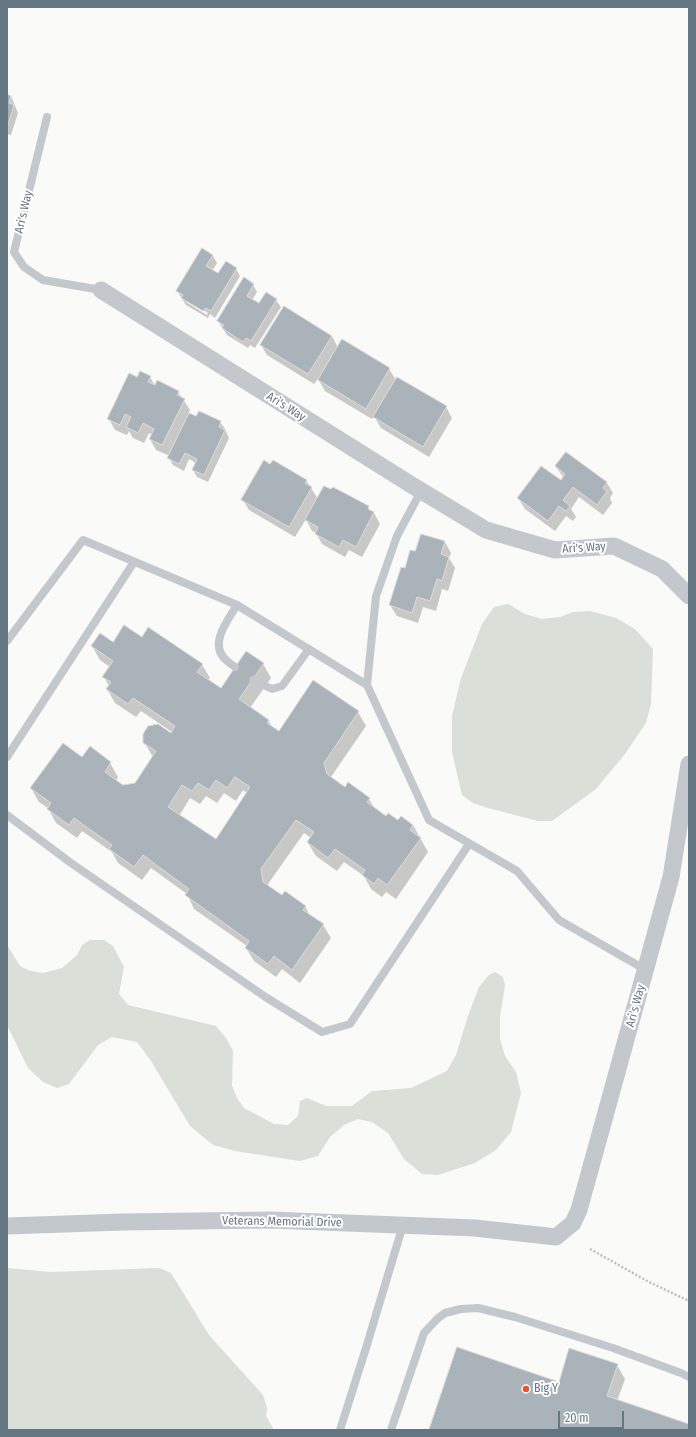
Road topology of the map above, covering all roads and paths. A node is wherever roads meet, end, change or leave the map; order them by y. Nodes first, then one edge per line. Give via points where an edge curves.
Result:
1 (47, 117) dead end
2 (101, 290) joint
3 (421, 491) junction
4 (134, 562) junction
5 (689, 596) edge
6 (237, 605) junction
7 (7, 640) edge
8 (309, 649) junction
9 (235, 668) dead end
10 (253, 680) dead end
11 (367, 685) junction
12 (7, 757) edge
13 (689, 764) edge
14 (7, 815) edge
15 (469, 844) junction
16 (646, 970) junction
17 (402, 1225) junction
18 (7, 1226) edge
19 (556, 1237) joint
20 (590, 1249) dead end
21 (689, 1301) edge
22 (689, 1377) edge
23 (340, 1430) edge
24 (391, 1430) edge

1 - 2 lane, Ari's Way via 14,252 24,268 43,280
2 - 3 street, Ari's Way
3 - 5 street, Ari's Way via 486,530 555,550 614,546 662,569
3 - 11 lane via 397,536 376,596
4 - 6 lane
4 - 7 lane via 83,540
4 - 12 lane
6 - 8 lane
6 - 9 lane via 219,635 219,649 224,659
8 - 10 lane via 282,686 272,689
8 - 11 lane
11 - 15 lane via 428,820
13 - 16 street, Ari's Way via 671,877
14 - 15 lane via 71,863 267,998 322,1032 350,1024
15 - 16 lane via 518,871 559,920
16 - 19 street, Ari's Way via 579,1210 573,1223
17 - 18 street, Veterans Memorial Drive via 270,1220
17 - 19 street, Veterans Memorial Drive via 475,1228
17 - 23 lane
20 - 21 path
22 - 24 lane via 614,1348 515,1317 478,1308 461,1309 445,1313 424,1333

